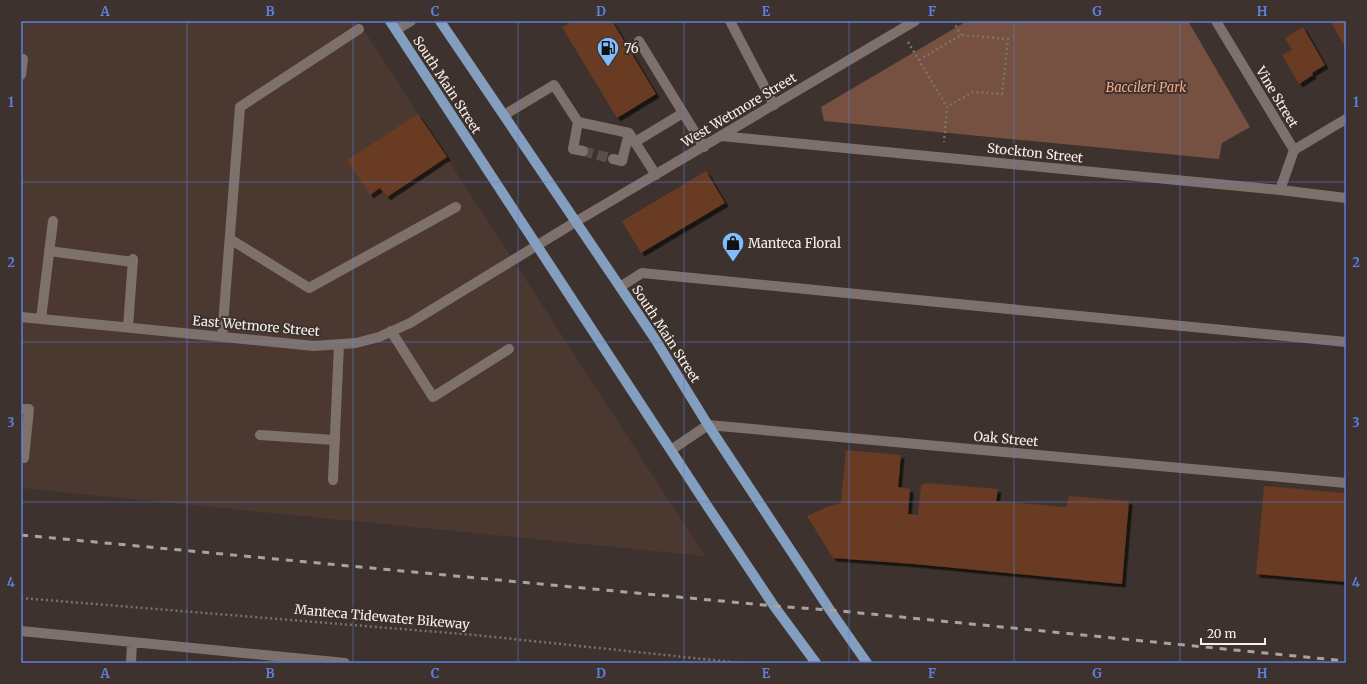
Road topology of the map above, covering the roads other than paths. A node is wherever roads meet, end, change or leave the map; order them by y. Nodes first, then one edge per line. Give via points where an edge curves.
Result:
1 (411, 21) edge
2 (440, 21) edge
3 (730, 21) edge
4 (915, 21) edge
5 (1216, 21) edge
6 (393, 25) edge
7 (359, 29) dead end
8 (639, 41) dead end
9 (21, 59) edge
10 (21, 75) edge
11 (774, 105) junction
12 (683, 113) junction
13 (504, 115) junction
14 (1346, 119) edge
15 (578, 122) junction
16 (629, 134) junction
17 (721, 136) junction
18 (635, 142) junction
19 (704, 146) junction
20 (1294, 150) junction
21 (583, 151) tunnel mouth
22 (613, 159) dead end
23 (656, 175) junction
24 (1280, 190) junction
25 (1346, 198) edge
26 (456, 206) dead end
27 (577, 221) junction
28 (53, 222) dead end
29 (230, 239) junction
30 (536, 246) junction
31 (49, 251) junction
32 (620, 287) junction
33 (21, 316) edge
34 (41, 319) junction
35 (128, 327) junction
36 (391, 331) junction
37 (222, 337) junction
38 (1346, 342) edge
39 (338, 344) junction
40 (509, 349) dead end
41 (21, 409) edge
42 (708, 425) junction
43 (260, 436) dead end
44 (335, 440) junction
45 (671, 450) junction
46 (24, 458) dead end
47 (333, 480) dead end
48 (1346, 483) edge
49 (21, 631) edge
50 (132, 642) junction
51 (131, 663) edge
52 (345, 663) edge
53 (816, 663) edge
54 (867, 663) edge

1 - 6 street
2 - 13 main road, South Main Street
3 - 11 street
4 - 11 street, West Wetmore Street
5 - 20 street, Vine Street
6 - 30 main road, South Main Street
7 - 29 street via 240,106
8 - 12 street
9 - 10 street
11 - 17 street, West Wetmore Street
12 - 18 street
12 - 19 street
13 - 15 street via 554,85
13 - 27 main road, South Main Street
14 - 20 street
15 - 16 street
15 - 21 street via 573,149
16 - 18 street
16 - 22 street via 622,161
17 - 19 street, West Wetmore Street
17 - 24 street, Stockton Street
18 - 23 street
19 - 23 street, West Wetmore Street
20 - 24 street
23 - 27 street, West Wetmore Street
24 - 25 street, Stockton Street
26 - 29 street via 309,288
27 - 30 street, East Wetmore Street
27 - 32 main road, South Main Street
28 - 31 street
29 - 37 street
30 - 36 street, East Wetmore Street via 410,323
30 - 45 main road, South Main Street
31 - 34 street
31 - 35 street via 133,261
32 - 38 street via 642,273
32 - 42 main road, South Main Street
33 - 34 street, East Wetmore Street
34 - 35 street, East Wetmore Street
35 - 37 street, East Wetmore Street
36 - 39 street, East Wetmore Street via 356,343
36 - 40 street via 433,397
37 - 39 street, East Wetmore Street via 314,346
39 - 44 street
41 - 46 street via 29,409
42 - 45 street
42 - 48 street, Oak Street
42 - 54 main road, South Main Street
43 - 44 street
44 - 47 street
45 - 53 main road, South Main Street via 774,606
49 - 50 street
50 - 51 street
50 - 52 street

